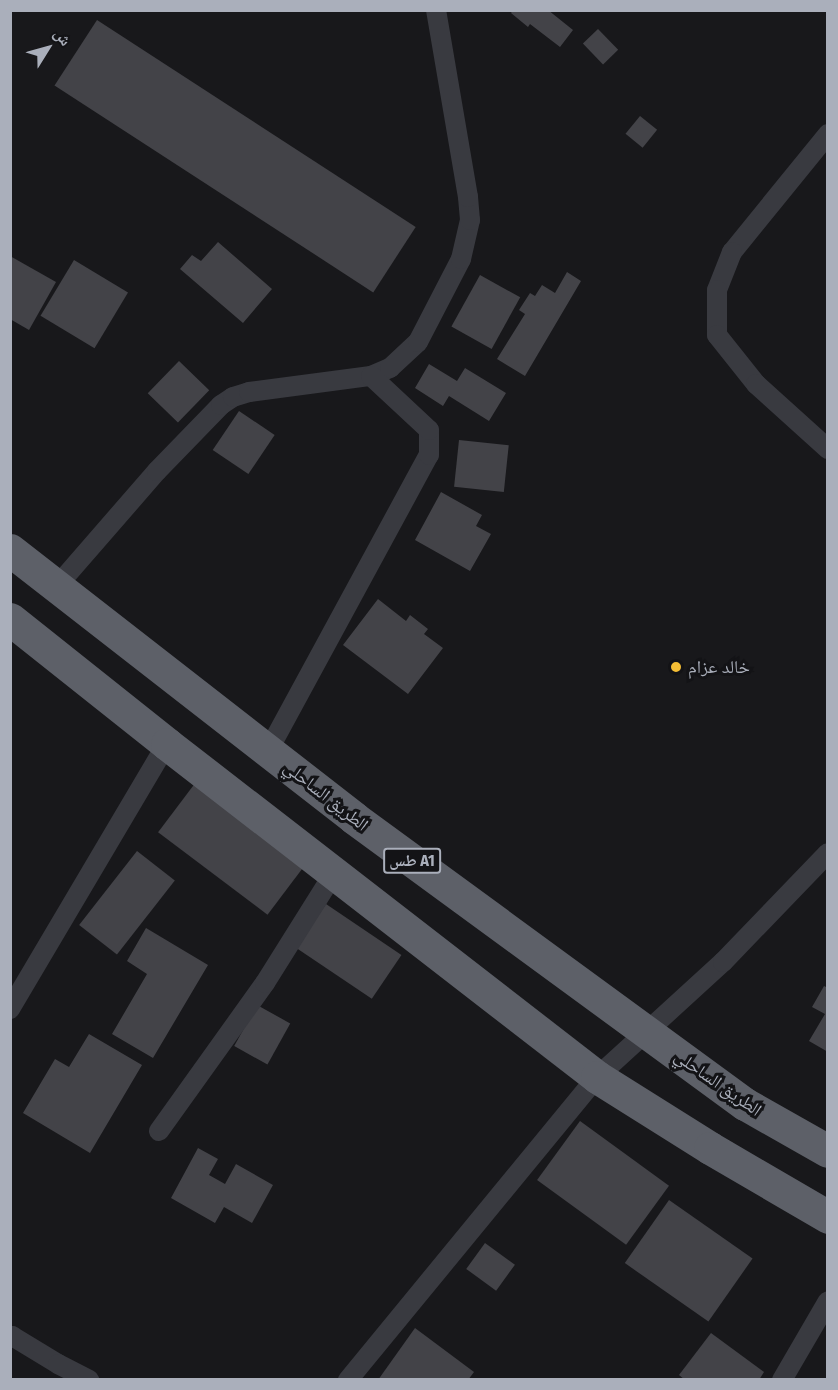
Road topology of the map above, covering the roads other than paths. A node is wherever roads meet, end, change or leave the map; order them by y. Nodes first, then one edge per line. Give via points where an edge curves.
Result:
1 (436, 10) edge
2 (825, 135) edge
3 (371, 376) junction
4 (828, 450) edge
5 (10, 550) edge
6 (57, 586) junction
7 (10, 619) edge
8 (167, 744) junction
9 (268, 751) junction
10 (828, 853) edge
11 (334, 873) junction
12 (10, 1009) edge
13 (645, 1031) junction
14 (597, 1077) junction
15 (159, 1131) dead end
16 (828, 1151) edge
17 (828, 1217) edge
18 (828, 1301) edge
19 (10, 1338) edge
20 (89, 1380) edge
21 (348, 1380) edge
22 (782, 1380) edge

1 - 3 street via 468,197 467,241 418,342 390,368
2 - 4 street via 732,252 717,290 717,335 756,384
3 - 6 street via 249,392 221,405 157,471
3 - 9 street via 429,430 429,455
5 - 6 highway, الطريق الساحلي / طس A1
6 - 9 highway, الطريق الساحلي / طس A1
7 - 8 highway
8 - 11 highway
8 - 12 street
9 - 13 highway, الطريق الساحلي / طس A1
10 - 13 street via 723,962
11 - 14 highway
11 - 15 street via 265,983
13 - 14 street
13 - 16 highway, الطريق الساحلي / طس A1 via 745,1104
14 - 17 highway
14 - 21 street
18 - 22 street
19 - 20 street

